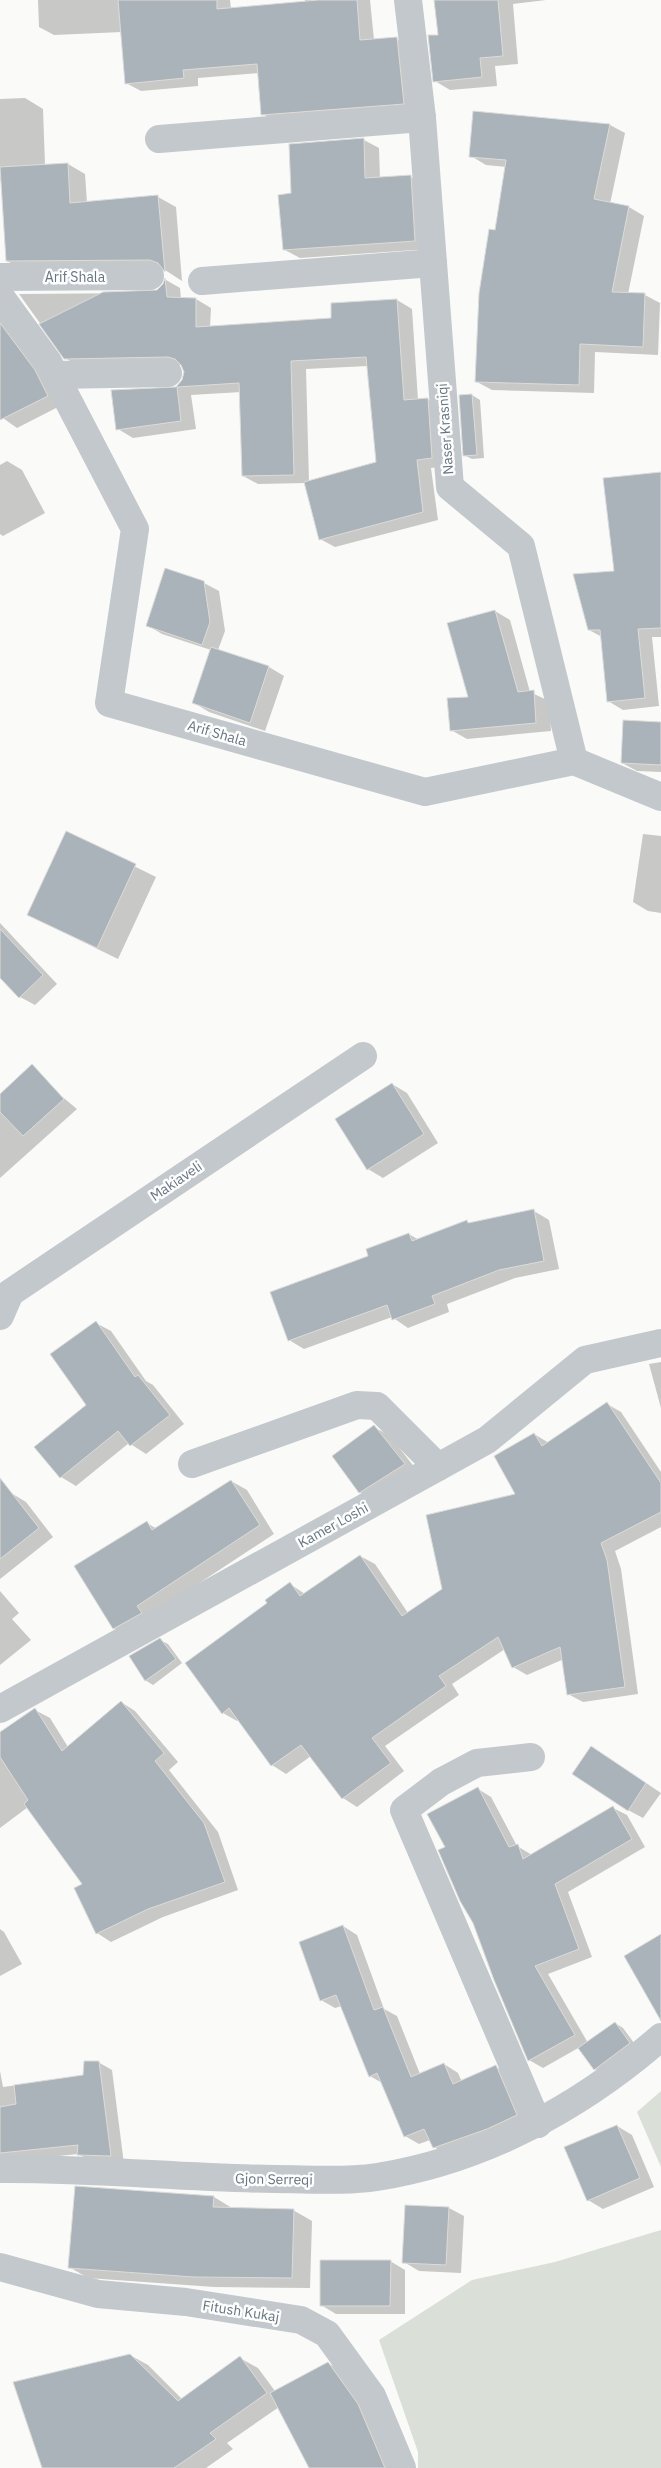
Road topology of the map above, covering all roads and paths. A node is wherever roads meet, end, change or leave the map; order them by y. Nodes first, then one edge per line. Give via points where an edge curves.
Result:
1 (408, 0) edge
2 (422, 118) junction
3 (159, 139) dead end
4 (433, 263) junction
5 (150, 276) dead end
6 (0, 277) edge
7 (202, 281) dead end
8 (0, 296) edge
9 (168, 373) dead end
10 (55, 374) junction
11 (574, 761) junction
12 (661, 797) edge
13 (363, 1056) dead end
14 (0, 1316) edge
15 (661, 1343) edge
16 (192, 1464) dead end
17 (438, 1467) junction
18 (0, 1709) edge
19 (531, 1757) dead end
20 (661, 2037) edge
21 (538, 2124) junction
22 (0, 2169) edge
23 (0, 2267) edge
24 (402, 2468) edge

1 - 2 street, Naser Krasniqi
2 - 3 street
2 - 4 street, Naser Krasniqi
4 - 7 street
4 - 11 street, Naser Krasniqi via 450,487 521,546
5 - 6 street, Arif Shala
8 - 10 street, Arif Shala
9 - 10 street
10 - 11 street, Arif Shala via 135,529 109,703 425,792
11 - 12 street
13 - 14 street, Makiaveli via 10,1293
15 - 17 street, Kamer Loshi via 585,1360 487,1440
16 - 17 street via 357,1405 377,1406
17 - 18 street, Kamer Loshi
19 - 21 street via 477,1763 441,1782 404,1810
20 - 21 street, Gjon Serreqi via 626,2067
21 - 22 street, Gjon Serreqi via 421,2169 375,2177 252,2179 60,2168
23 - 24 street, Fitush Kukaj via 98,2294 186,2302 301,2320 327,2334 372,2396

